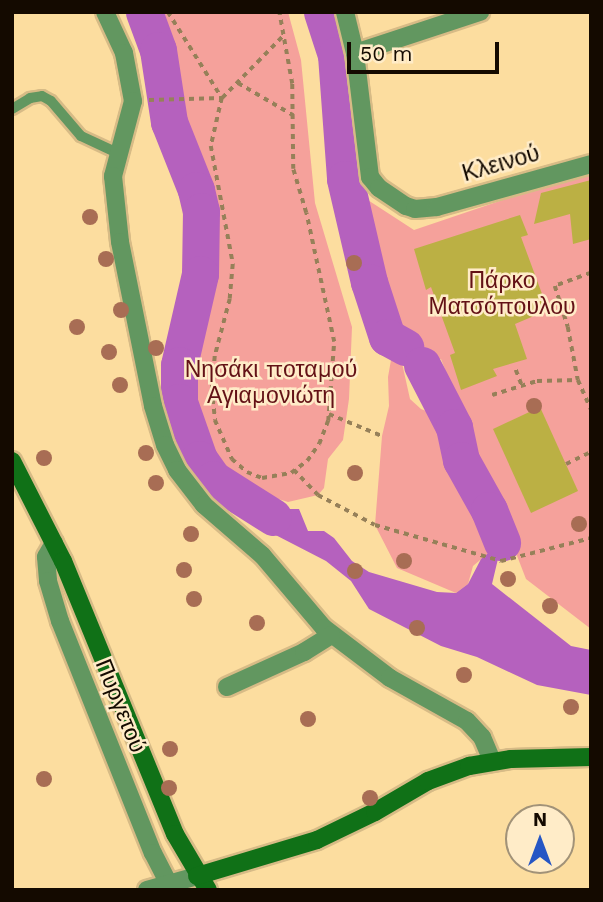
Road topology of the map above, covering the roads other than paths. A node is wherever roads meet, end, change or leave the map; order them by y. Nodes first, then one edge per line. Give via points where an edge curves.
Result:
1 (105, 12) edge
2 (345, 12) edge
3 (480, 12) edge
4 (355, 53) junction
5 (12, 109) edge
6 (117, 153) junction
7 (591, 164) edge
8 (12, 461) edge
9 (54, 543) junction
10 (331, 635) junction
11 (228, 687) dead end
12 (591, 757) edge
13 (492, 761) junction
14 (202, 883) edge
15 (170, 887) edge
16 (147, 890) edge

1 - 6 street via 124,53 132,92 129,121
2 - 4 street
3 - 4 street
4 - 7 street, Κλεινού via 370,177 406,205 424,209
5 - 6 lane via 42,96 81,136
6 - 10 street via 114,190 124,265 153,406 170,457 204,505 262,555
8 - 9 street, Πυργετού
9 - 14 street, Πυργετού via 157,794
9 - 15 street, Πυργετού via 46,556 60,621
10 - 11 street
10 - 13 street via 412,692 467,721 482,737
12 - 13 street
13 - 14 street via 428,781 317,840
14 - 15 street
15 - 16 street

